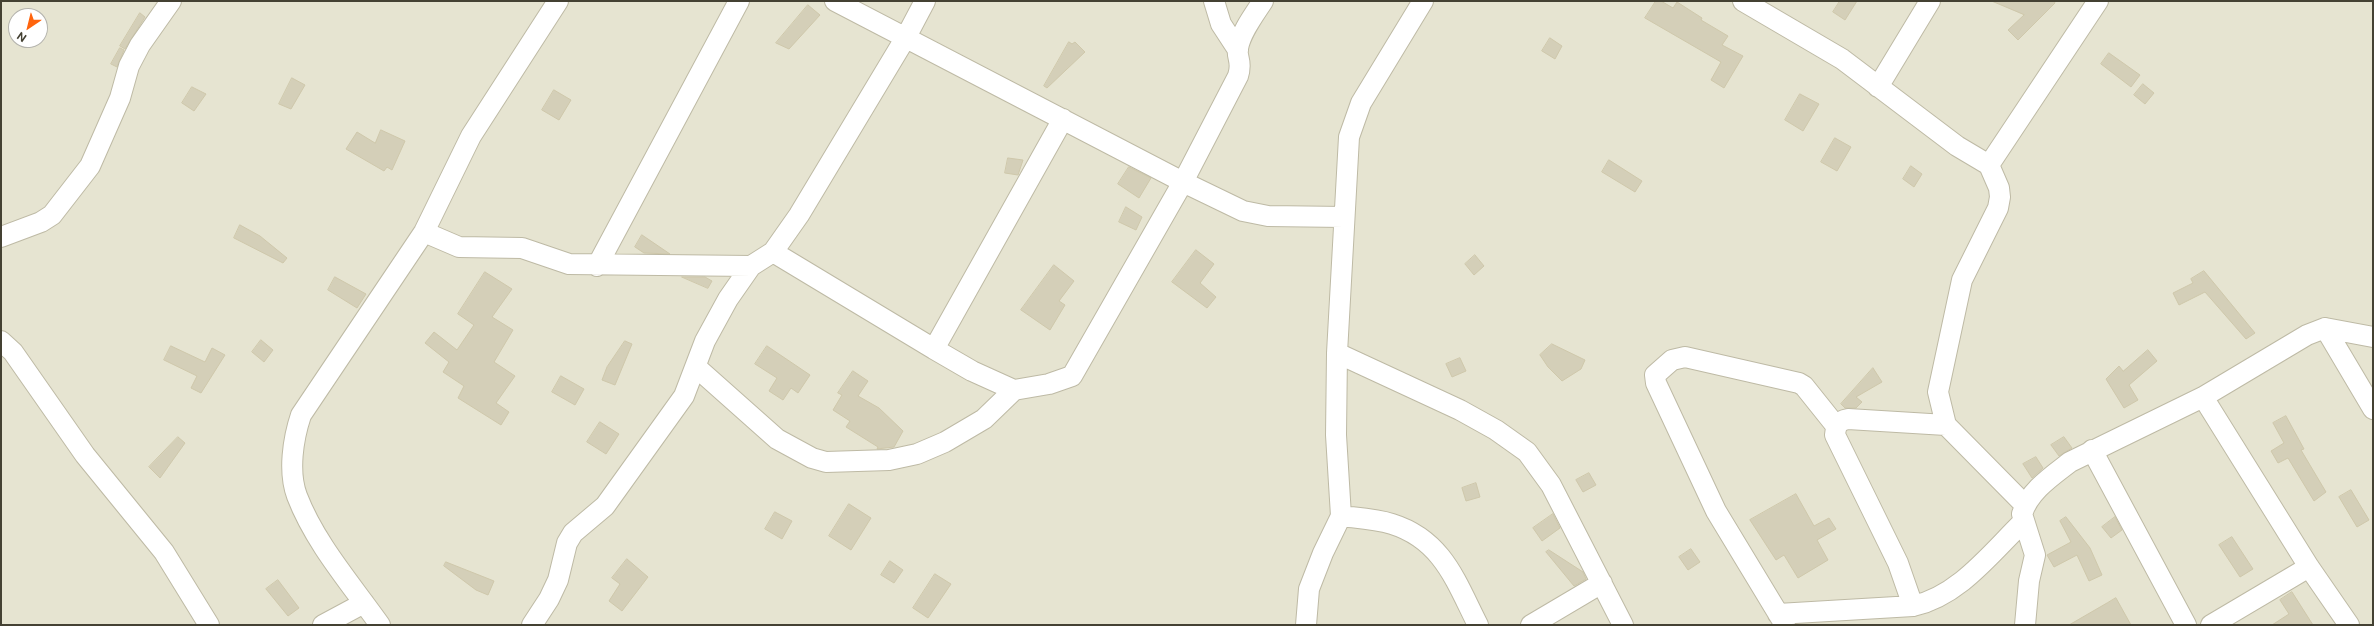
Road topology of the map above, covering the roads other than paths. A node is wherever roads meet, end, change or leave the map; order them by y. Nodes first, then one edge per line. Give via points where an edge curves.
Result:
1 (170, 1) edge
2 (558, 1) edge
3 (739, 1) edge
4 (835, 1) edge
5 (925, 1) edge
6 (1214, 1) edge
7 (1263, 1) edge
8 (1743, 1) edge
9 (1930, 1) edge
10 (2098, 1) edge
11 (1420, 2) edge
12 (906, 37) junction
13 (1238, 50) junction
14 (1878, 86) junction
15 (1063, 119) junction
16 (1989, 165) junction
17 (1183, 182) junction
18 (1344, 217) junction
19 (424, 232) junction
20 (1, 237) edge
21 (773, 252) junction
22 (597, 266) junction
23 (751, 266) junction
24 (2325, 328) junction
25 (2373, 337) edge
26 (1, 341) edge
27 (934, 349) junction
28 (1337, 353) junction
29 (696, 367) junction
30 (1014, 390) junction
31 (2203, 397) junction
32 (2373, 409) edge
33 (1946, 425) junction
34 (1836, 426) junction
35 (2092, 450) junction
36 (2024, 513) junction
37 (1341, 516) junction
38 (2309, 567) junction
39 (1602, 583) junction
40 (364, 603) junction
41 (1913, 606) junction
42 (1781, 620) edge
43 (209, 625) edge
44 (323, 625) edge
45 (380, 625) edge
46 (532, 625) edge
47 (1306, 625) edge
48 (1478, 625) edge
49 (1531, 625) edge
50 (1623, 625) edge
51 (2025, 625) edge
52 (2186, 625) edge
53 (2211, 625) edge
54 (2349, 625) edge

1 - 20 street via 129,66 120,98 90,166 52,215 41,222
2 - 19 street via 471,136
3 - 22 street
4 - 12 street
5 - 12 street
6 - 13 street via 1221,24
7 - 13 street via 1243,35
8 - 14 street via 1842,59
9 - 14 street
10 - 16 street
11 - 18 street via 1362,103 1349,137
12 - 15 street
12 - 21 street
13 - 17 street via 1242,65 1238,76
14 - 16 street via 1957,146
15 - 17 street
15 - 27 street
16 - 33 street via 2000,197 1998,208 1962,280 1938,392
17 - 18 street via 1243,210 1268,216
17 - 30 street via 1072,376 1062,381
18 - 28 street
19 - 22 street via 459,247 522,248 570,264
19 - 40 street via 301,415 295,432 293,467 297,495 320,539
21 - 23 street
21 - 27 street
22 - 23 street
23 - 29 street via 732,293 705,341
24 - 25 street
24 - 31 street via 2307,335
24 - 32 street
26 - 43 street via 13,352 85,455 164,552
27 - 30 street via 972,371
28 - 37 street via 1336,435
28 - 39 street via 1460,410 1496,430 1527,452 1551,485
29 - 30 street via 778,439 812,458 826,462 889,460 917,454 945,442 984,419
29 - 46 street via 684,396 605,506 573,532 567,543 558,580 550,599
31 - 35 street
31 - 38 street
33 - 34 street via 1848,419 1841,420
33 - 36 street
34 - 41 street via 1835,435 1898,563
34 - 42 street via 1804,386 1780,377 1686,357 1672,360 1656,375 1656,383 1716,512
35 - 36 street via 2070,462 2040,486
35 - 52 street
36 - 41 street via 1957,586 1926,603
36 - 51 street via 2035,555 2029,581
37 - 47 street via 1309,589
37 - 48 street via 1392,524 1421,537 1446,561
38 - 53 street
38 - 54 street
39 - 49 street
39 - 50 street
40 - 44 street
40 - 45 street
41 - 42 street

